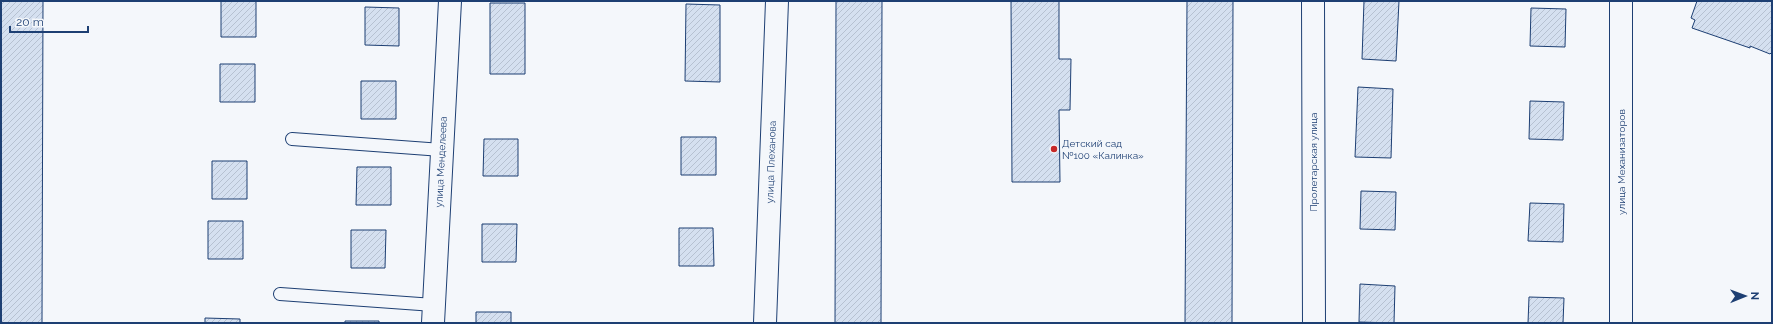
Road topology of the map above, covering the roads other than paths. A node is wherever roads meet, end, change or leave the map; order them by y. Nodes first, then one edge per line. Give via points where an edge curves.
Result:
1 (450, 1) edge
2 (777, 1) edge
3 (1313, 1) edge
4 (1620, 1) edge
5 (292, 139) dead end
6 (442, 150) junction
7 (280, 294) dead end
8 (433, 314) edge
9 (765, 323) edge
10 (1314, 323) edge
11 (1621, 323) edge

1 - 6 street, улица Менделеева
2 - 9 street, улица Плеханова
3 - 10 street, Пролетарская улица
4 - 11 street, улица Механизаторов
5 - 6 lane
6 - 8 street, улица Менделеева
7 - 8 lane

